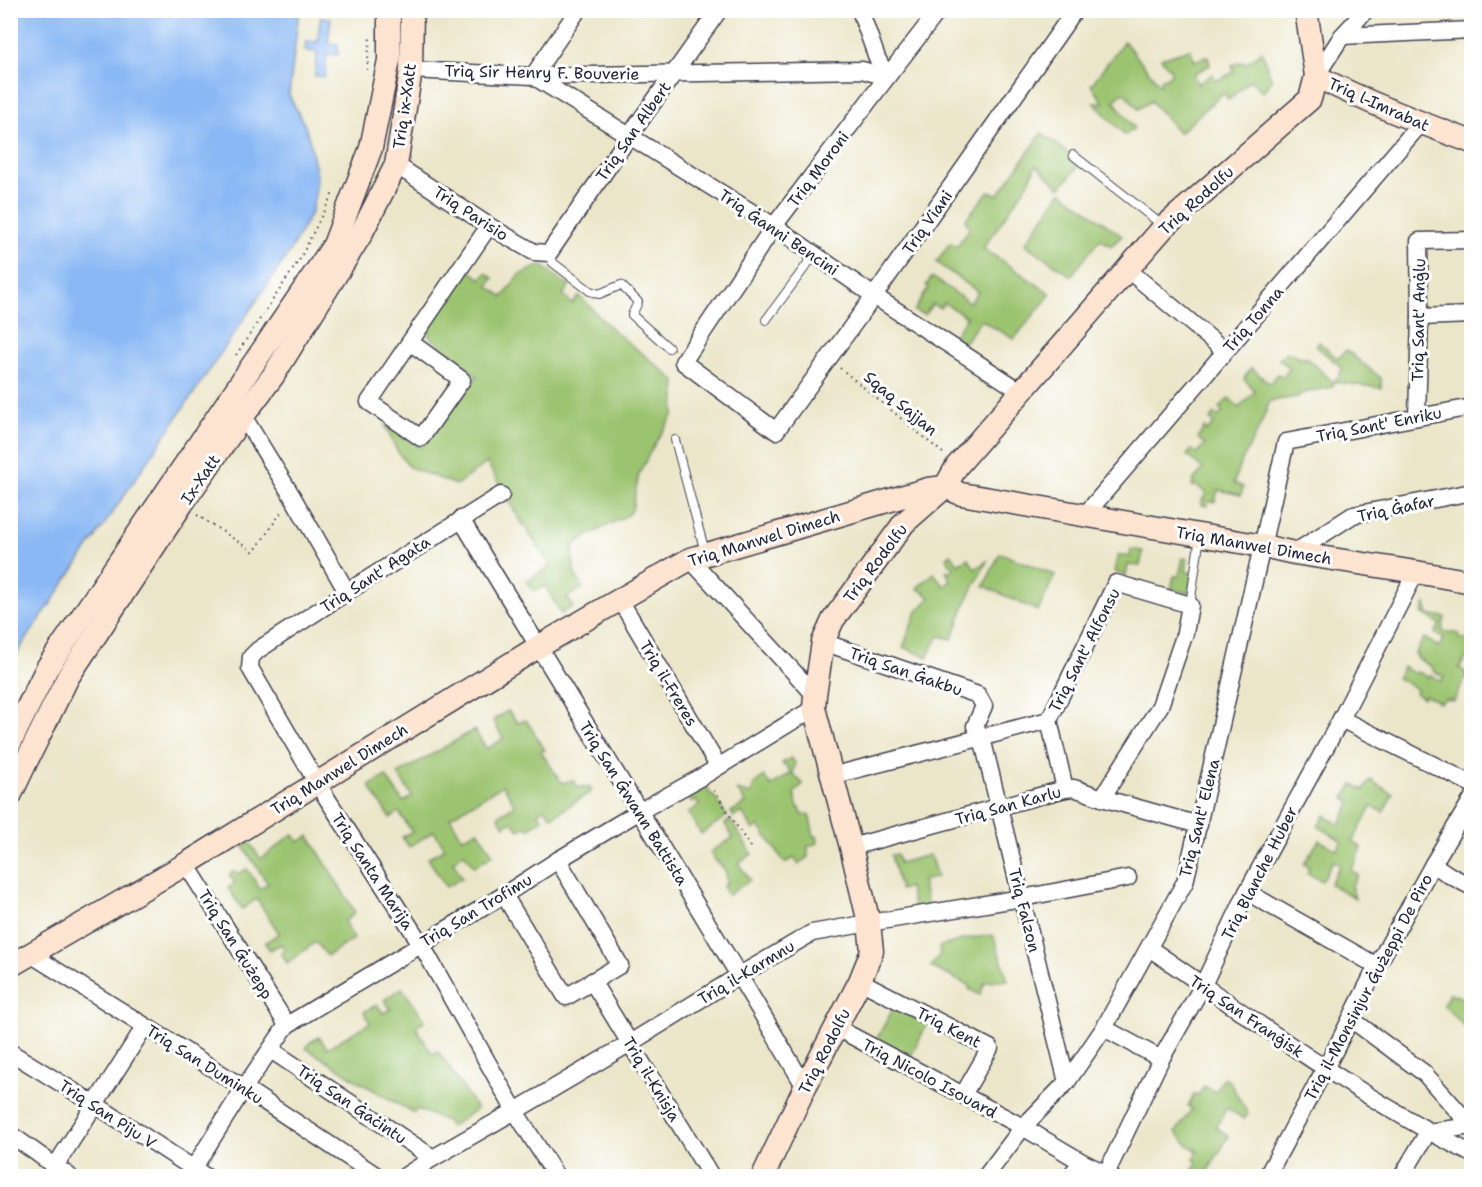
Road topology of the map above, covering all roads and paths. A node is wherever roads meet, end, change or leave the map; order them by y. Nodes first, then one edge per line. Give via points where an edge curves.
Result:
1 (389, 10) edge
2 (412, 10) edge
3 (578, 10) edge
4 (719, 10) edge
5 (860, 10) edge
6 (939, 10) edge
7 (1075, 10) edge
8 (1306, 10) edge
9 (1366, 10) edge
10 (1472, 30) edge
11 (370, 33) dead end
12 (1342, 36) junction
13 (411, 70) junction
14 (673, 73) junction
15 (533, 76) junction
16 (1316, 76) junction
17 (887, 77) junction
18 (366, 79) dead end
19 (1421, 123) junction
20 (630, 135) junction
21 (1472, 142) edge
22 (371, 148) joint
23 (1073, 154) dead end
24 (396, 165) junction
25 (334, 191) dead end
26 (489, 226) junction
27 (774, 226) junction
28 (1164, 226) junction
29 (1472, 240) edge
30 (549, 253) junction
31 (814, 255) junction
32 (1127, 269) junction
33 (874, 296) junction
34 (1472, 315) edge
35 (1420, 317) junction
36 (766, 320) dead end
37 (410, 342) junction
38 (669, 348) dead end
39 (1225, 351) junction
40 (235, 356) dead end
41 (829, 359) junction
42 (1022, 392) junction
43 (1472, 407) edge
44 (243, 416) junction
45 (1417, 417) junction
46 (776, 431) joint
47 (675, 440) dead end
48 (1286, 442) joint
49 (957, 466) junction
50 (945, 487) junction
51 (1472, 492) edge
52 (501, 495) dead end
53 (284, 508) dead end
54 (195, 513) dead end
55 (1085, 515) junction
56 (461, 519) junction
57 (1200, 539) junction
58 (1263, 546) junction
59 (1294, 553) junction
60 (698, 556) junction
61 (1416, 572) junction
62 (1472, 582) edge
63 (347, 592) junction
64 (620, 600) junction
65 (1190, 604) junction
66 (823, 642) junction
67 (538, 647) junction
68 (251, 657) joint
69 (814, 701) junction
70 (1341, 719) junction
71 (1049, 720) junction
72 (982, 738) junction
73 (10, 743) edge
74 (718, 766) junction
75 (831, 776) junction
76 (317, 783) junction
77 (1472, 783) edge
78 (1065, 789) junction
79 (714, 790) dead end
80 (10, 796) edge
81 (1102, 798) junction
82 (1472, 799) edge
83 (999, 807) junction
84 (639, 811) junction
85 (1198, 825) junction
86 (851, 847) junction
87 (752, 850) dead end
88 (558, 860) junction
89 (186, 864) junction
90 (1433, 864) junction
91 (1128, 878) dead end
92 (1472, 887) edge
93 (1247, 892) junction
94 (504, 895) junction
95 (1022, 898) junction
96 (868, 922) junction
97 (421, 944) junction
98 (1149, 948) junction
99 (32, 955) junction
100 (10, 966) edge
101 (1377, 966) junction
102 (740, 975) junction
103 (592, 981) junction
104 (860, 981) junction
105 (1203, 985) junction
106 (1351, 1019) junction
107 (287, 1025) junction
108 (145, 1026) junction
109 (837, 1028) junction
110 (1104, 1028) junction
111 (630, 1043) junction
112 (271, 1050) junction
113 (10, 1052) edge
114 (1161, 1059) junction
115 (1324, 1069) junction
116 (1067, 1082) junction
117 (805, 1087) junction
118 (244, 1088) junction
119 (963, 1095) junction
120 (96, 1104) junction
121 (515, 1111) junction
122 (1471, 1126) edge
123 (1023, 1127) junction
124 (1428, 1132) junction
125 (10, 1134) edge
126 (1472, 1154) edge
127 (433, 1158) junction
128 (1082, 1162) junction
129 (58, 1173) edge
130 (199, 1173) edge
131 (377, 1176) edge
132 (405, 1176) edge
133 (556, 1176) edge
134 (711, 1176) edge
135 (763, 1176) edge
136 (986, 1176) edge
137 (1070, 1176) edge
138 (1108, 1176) edge
139 (1267, 1176) edge
140 (1402, 1176) edge

1 - 22 street, Triq ix-Xatt via 389,60
2 - 13 street, Triq ix-Xatt
3 - 15 street
4 - 14 street, Triq San Albert
5 - 17 street
6 - 17 street, Triq Moroni
7 - 33 street, Triq Viani
8 - 16 street, Triq l-Imrabat
9 - 12 street
10 - 12 street
11 - 18 path
12 - 16 street
13 - 15 street, Triq Sir Henry F. Bouverie
13 - 24 street, Triq ix-Xatt
14 - 15 street, Triq Sir Henry F. Bouverie
14 - 17 street, Triq Sir Henry F. Bouverie via 862,70
14 - 20 street, Triq San Albert
15 - 20 street, Triq Ġanni Bencini
16 - 19 street, Triq l-Imrabat
16 - 28 street, Triq Rodolfu via 1310,99
17 - 27 street, Triq Moroni
19 - 21 street, Triq l-Imrabat
19 - 39 street, Triq Tonna
20 - 27 street, Triq Ġanni Bencini
20 - 30 street, Triq San Albert
22 - 73 street, Ix-Xatt via 334,245 47,668
23 - 28 lane
24 - 26 street, Triq Parisio
24 - 44 street, Ix-Xatt via 360,236 273,376
25 - 40 path via 300,259
26 - 30 street, Triq Parisio via 534,252
26 - 37 street
27 - 31 street, Triq Ġanni Bencini
27 - 46 street, Triq Moroni via 683,362
28 - 32 street, Triq Rodolfu
29 - 35 street, Triq Sant' Anġlu via 1419,241
30 - 38 lane via 552,262 590,291 599,294 621,285 638,302 632,315
31 - 33 street, Triq Ġanni Bencini
31 - 36 lane
32 - 39 street
32 - 42 street, Triq Rodolfu
33 - 41 street, Triq Viani
33 - 42 street, Triq Ġanni Bencini
34 - 35 street
35 - 45 street, Triq Sant' Anġlu
37 - 37 street via 369,402 421,438 462,380
39 - 55 street, Triq Tonna
41 - 46 street, Triq Viani
41 - 49 path, Sqaq Sajjan
42 - 49 street, Triq Rodolfu
43 - 45 street, Triq Sant' Enriku
44 - 63 street
44 - 80 street, Ix-Xatt via 68,676
45 - 48 street, Triq Sant' Enriku
47 - 60 lane
48 - 58 street, Triq Sant' Elena
49 - 50 street, Triq Rodolfu
50 - 55 street, Triq Manwel Dimech via 962,494
50 - 60 street, Triq Manwel Dimech
50 - 66 street, Triq Rodolfu via 904,523 833,620
51 - 59 street, Triq Ġafar via 1353,515
52 - 56 street, Triq Sant' Agata
53 - 54 path via 254,552
55 - 57 street, Triq Manwel Dimech
56 - 63 street, Triq Sant' Agata
56 - 67 street, Triq San Ġwann Battista
57 - 58 street, Triq Manwel Dimech
57 - 65 lane
58 - 59 street, Triq Manwel Dimech
58 - 85 street, Triq Sant' Elena
59 - 61 street, Triq Manwel Dimech
60 - 64 street, Triq Manwel Dimech
60 - 69 street
61 - 62 street, Triq Manwel Dimech
61 - 70 street, Triq Blanche Huber
63 - 68 street, Triq Sant' Agata
64 - 67 street, Triq Manwel Dimech
64 - 74 street, Triq il-Freres
65 - 71 street, Triq Sant' Alfonsu via 1116,583
65 - 81 street via 1185,633 1160,706
66 - 69 street, Triq Rodolfu
66 - 72 street, Triq San Ġakbu via 978,695 984,706 975,726
67 - 76 street, Triq Manwel Dimech
67 - 84 street, Triq San Ġwann Battista
68 - 76 street, Triq Santa Marija via 250,668
69 - 74 street, Triq San Trofimu
69 - 75 street, Triq Rodolfu
70 - 77 street
70 - 93 street, Triq Blanche Huber
71 - 72 street, Triq Sant' Alfonsu
71 - 78 street, Triq Sant' Alfonsu
72 - 75 street, Triq Sant' Alfonsu
72 - 83 street, Triq Falzon
74 - 84 street, Triq San Trofimu
75 - 86 street, Triq Rodolfu
76 - 89 street, Triq Manwel Dimech
76 - 97 street, Triq Santa Marija
78 - 81 street, Triq San Karlu via 1074,788
78 - 83 street, Triq San Karlu
79 - 87 path
81 - 85 street, Triq San Karlu
82 - 90 street, Triq il-Monsinjur Ġużeppi De Piro
83 - 86 street, Triq San Karlu
83 - 95 street, Triq Falzon
84 - 88 street, Triq San Trofimu
84 - 102 street, Triq San Ġwann Battista
85 - 98 street, Triq Sant' Elena via 1185,882
86 - 96 street, Triq Rodolfu
88 - 94 street, Triq San Trofimu
88 - 103 street via 620,965
89 - 99 street, Triq Manwel Dimech
89 - 107 street, Triq San Ġużepp
90 - 92 street
90 - 101 street, Triq il-Monsinjur Ġużeppi De Piro
91 - 95 street, Triq il-Karmnu
93 - 101 street
93 - 105 street, Triq Blanche Huber
94 - 97 street, Triq San Trofimu
94 - 103 street via 566,997
95 - 96 street, Triq il-Karmnu
95 - 116 street, Triq Falzon
96 - 102 street, Triq il-Karmnu via 812,933
96 - 104 street, Triq Rodolfu via 872,951
97 - 107 street, Triq San Trofimu
97 - 121 street, Triq Santa Marija
98 - 105 street, Triq San Franġisk
98 - 110 street, Triq Sant' Elena
99 - 100 street, Triq Manwel Dimech
99 - 108 street, Triq San Duminku
101 - 106 street, Triq il-Monsinjur Ġużeppi De Piro
102 - 111 street, Triq il-Karmnu
102 - 117 street, Triq San Ġwann Battista
103 - 111 street, Triq il-Knisja
104 - 109 street, Triq Rodolfu
104 - 119 street, Triq Kent via 990,1048
105 - 114 street, Triq Blanche Huber
105 - 115 street, Triq San Franġisk
106 - 115 street, Triq il-Monsinjur Ġużeppi De Piro
106 - 122 street via 1424,1073
107 - 112 street, Triq San Trofimu
108 - 118 street, Triq San Duminku
108 - 120 street
109 - 117 street, Triq Rodolfu
109 - 119 street, Triq Nicolo Isouard
110 - 114 street
110 - 116 street, Triq Sant' Elena
111 - 121 street, Triq il-Karmnu
111 - 134 street, Triq il-Knisja
112 - 118 street, Triq San Trofimu
112 - 127 street, Triq San Ġaċintu
113 - 120 street, Triq San Piju V
114 - 138 street, Triq Blanche Huber
115 - 124 street, Triq San Franġisk
115 - 139 street, Triq il-Monsinjur Ġużeppi De Piro
116 - 123 street, Triq Sant' Elena
117 - 135 street, Triq Rodolfu
118 - 130 street, Triq San Trofimu
118 - 131 street, Triq San Duminku
119 - 123 street, Triq Nicolo Isouard
120 - 129 street
120 - 130 street, Triq San Piju V
121 - 127 street, Triq il-Karmnu
121 - 133 street, Triq Santa Marija
122 - 124 street
123 - 128 street, Triq Nicolo Isouard
123 - 136 street, Triq Sant' Elena
124 - 126 street, Triq San Franġisk
124 - 140 street
125 - 129 street
127 - 132 street, Triq il-Karmnu
128 - 137 street
128 - 138 street, Triq Nicolo Isouard

